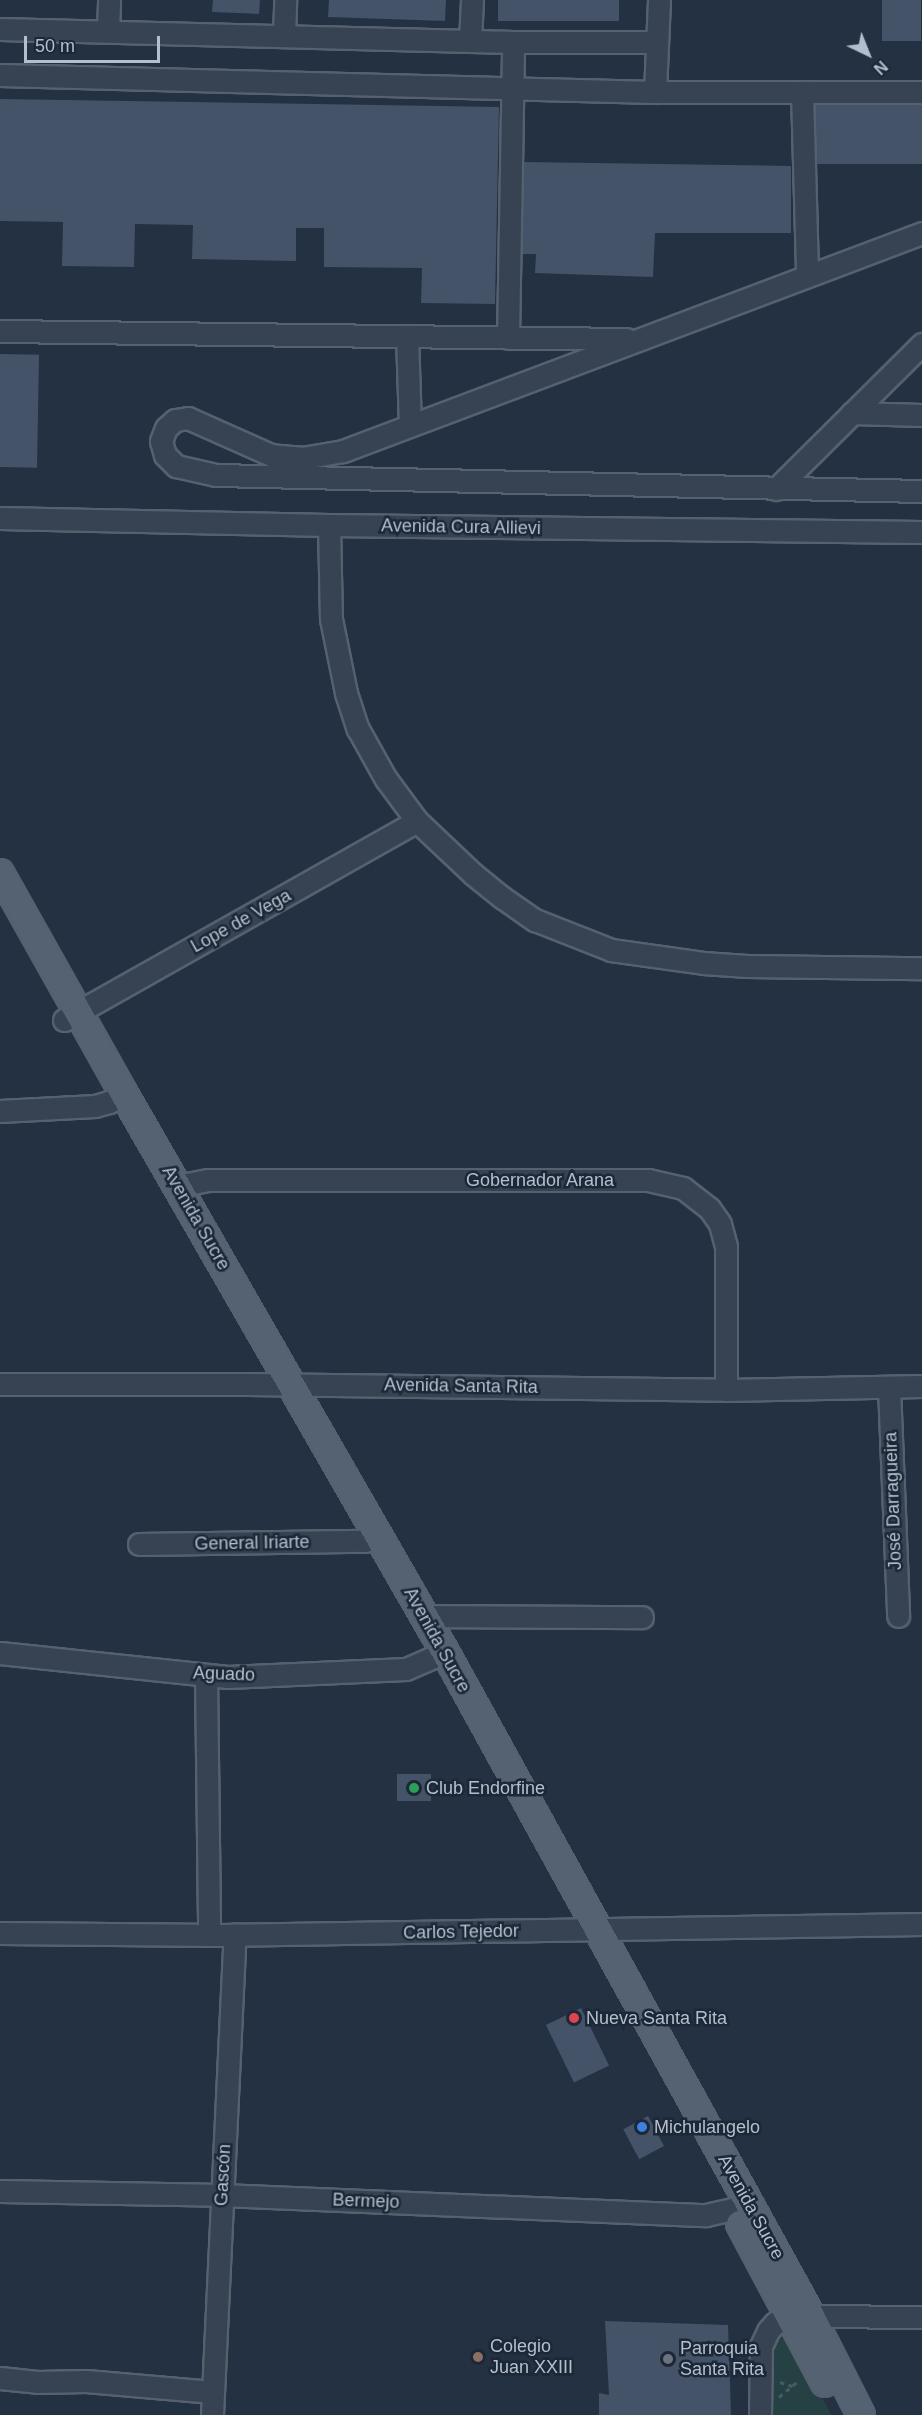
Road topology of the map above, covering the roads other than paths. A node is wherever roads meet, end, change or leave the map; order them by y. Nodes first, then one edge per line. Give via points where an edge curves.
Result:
1 (109, 0) edge
2 (285, 0) edge
3 (472, 0) edge
4 (659, 0) edge
5 (0, 29) edge
6 (108, 32) junction
7 (284, 36) junction
8 (470, 41) junction
9 (513, 42) junction
10 (657, 42) junction
11 (0, 75) edge
12 (511, 88) junction
13 (655, 92) junction
14 (802, 92) junction
15 (922, 92) edge
16 (922, 233) edge
17 (807, 276) junction
18 (0, 331) edge
19 (407, 336) junction
20 (508, 338) junction
21 (639, 339) junction
22 (922, 344) edge
23 (852, 413) junction
24 (922, 415) edge
25 (410, 425) junction
26 (776, 489) junction
27 (922, 490) edge
28 (0, 518) edge
29 (329, 525) junction
30 (922, 532) edge
31 (417, 821) junction
32 (0, 873) edge
33 (0, 905) edge
34 (922, 968) edge
35 (71, 1016) junction
36 (116, 1098) junction
37 (0, 1111) edge
38 (177, 1186) junction
39 (0, 1384) edge
40 (284, 1384) junction
41 (922, 1386) edge
42 (889, 1387) junction
43 (726, 1390) junction
44 (371, 1537) junction
45 (139, 1544) dead end
46 (424, 1616) junction
47 (898, 1616) dead end
48 (642, 1617) dead end
49 (0, 1653) edge
50 (438, 1656) junction
51 (206, 1676) junction
52 (922, 1924) edge
53 (587, 1929) junction
54 (0, 1934) edge
55 (209, 1935) junction
56 (235, 1935) junction
57 (0, 2191) edge
58 (222, 2196) junction
59 (732, 2209) junction
60 (801, 2317) junction
61 (922, 2317) edge
62 (0, 2378) edge
63 (213, 2392) junction
64 (212, 2415) edge
65 (760, 2415) edge
66 (841, 2415) edge
67 (861, 2415) edge

1 - 6 street
2 - 7 street
3 - 8 street
4 - 10 street
5 - 6 street
6 - 7 street
7 - 8 street
8 - 9 street
9 - 10 street
9 - 12 street
10 - 13 street
11 - 12 street
12 - 13 street
12 - 20 street
13 - 14 street
14 - 15 street
14 - 17 street
16 - 17 street
17 - 21 street
18 - 19 street
19 - 20 street
19 - 25 street
20 - 21 street
21 - 25 street
22 - 23 street
23 - 24 street
23 - 26 street
25 - 26 street via 343,451 304,458 271,455 188,418 175,420 166,428 161,441 165,455 176,466 216,475
26 - 27 street
28 - 29 street, Avenida Cura Allievi
29 - 30 street, Avenida Cura Allievi
29 - 31 street via 331,619 346,693 369,751
31 - 34 street via 473,874 527,914 611,950 747,966
31 - 35 street, Lope de Vega
32 - 35 main road, Avenida Sucre
33 - 35 main road, Avenida Sucre
35 - 36 main road, Avenida Sucre
36 - 37 street via 95,1106
36 - 38 main road, Avenida Sucre
36 - 40 main road, Avenida Sucre
38 - 40 main road, Avenida Sucre
38 - 43 street, Gobernador Arana via 208,1180 648,1180 683,1188 709,1208 720,1224 726,1246
39 - 40 street, Avenida Santa Rita
40 - 43 street, Avenida Santa Rita
40 - 44 main road, Avenida Sucre
41 - 42 street, Avenida Santa Rita
42 - 43 street, Avenida Santa Rita
42 - 47 street, José Darragueira
44 - 45 street, General Iriarte
44 - 46 main road, Avenida Sucre
44 - 50 main road, Avenida Sucre
46 - 48 street
46 - 50 main road, Avenida Sucre
49 - 51 street, Aguado
50 - 51 street, Aguado via 406,1669
50 - 53 main road, Avenida Sucre
51 - 55 street
52 - 53 street, Carlos Tejedor
53 - 56 street, Carlos Tejedor
53 - 59 main road, Avenida Sucre
53 - 60 main road, Avenida Sucre
54 - 55 street, Carlos Tejedor
55 - 56 street, Carlos Tejedor
56 - 58 street, Gascón
57 - 58 street, Bermejo
58 - 59 street, Bermejo via 706,2215
58 - 63 street, Gascón
59 - 60 main road, Avenida Sucre
60 - 61 street
60 - 65 street via 775,2323 761,2346
60 - 66 main road, Avenida Sucre via 816,2365
60 - 67 main road, Avenida Sucre
62 - 63 street
63 - 64 street, Gascón

